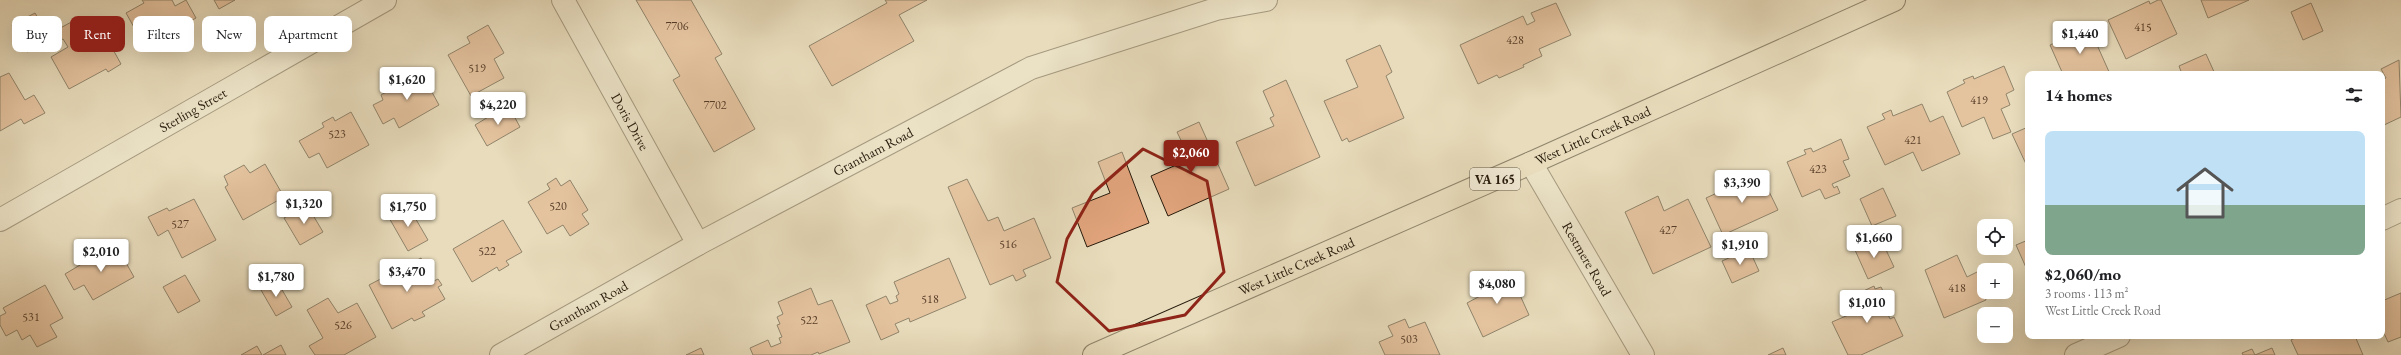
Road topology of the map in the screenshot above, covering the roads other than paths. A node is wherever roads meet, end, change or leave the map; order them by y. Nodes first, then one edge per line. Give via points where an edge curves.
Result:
1 (385, 0) edge
2 (563, 0) edge
3 (1266, 0) edge
4 (1894, 0) edge
5 (1531, 163) junction
6 (2401, 210) edge
7 (2385, 218) edge
8 (0, 220) edge
9 (698, 244) junction
10 (2111, 339) edge
11 (501, 355) edge
12 (1094, 355) edge
13 (1643, 355) edge
14 (2076, 355) edge

1 - 8 street, Sterling Street
2 - 9 street, Doris Drive
3 - 9 street, Grantham Road via 1216,9 1031,68
4 - 5 main road, West Little Creek Road / VA 165
5 - 12 main road, West Little Creek Road / VA 165
5 - 13 street, Restmere Road
6 - 7 street
9 - 11 street, Grantham Road
10 - 14 street

